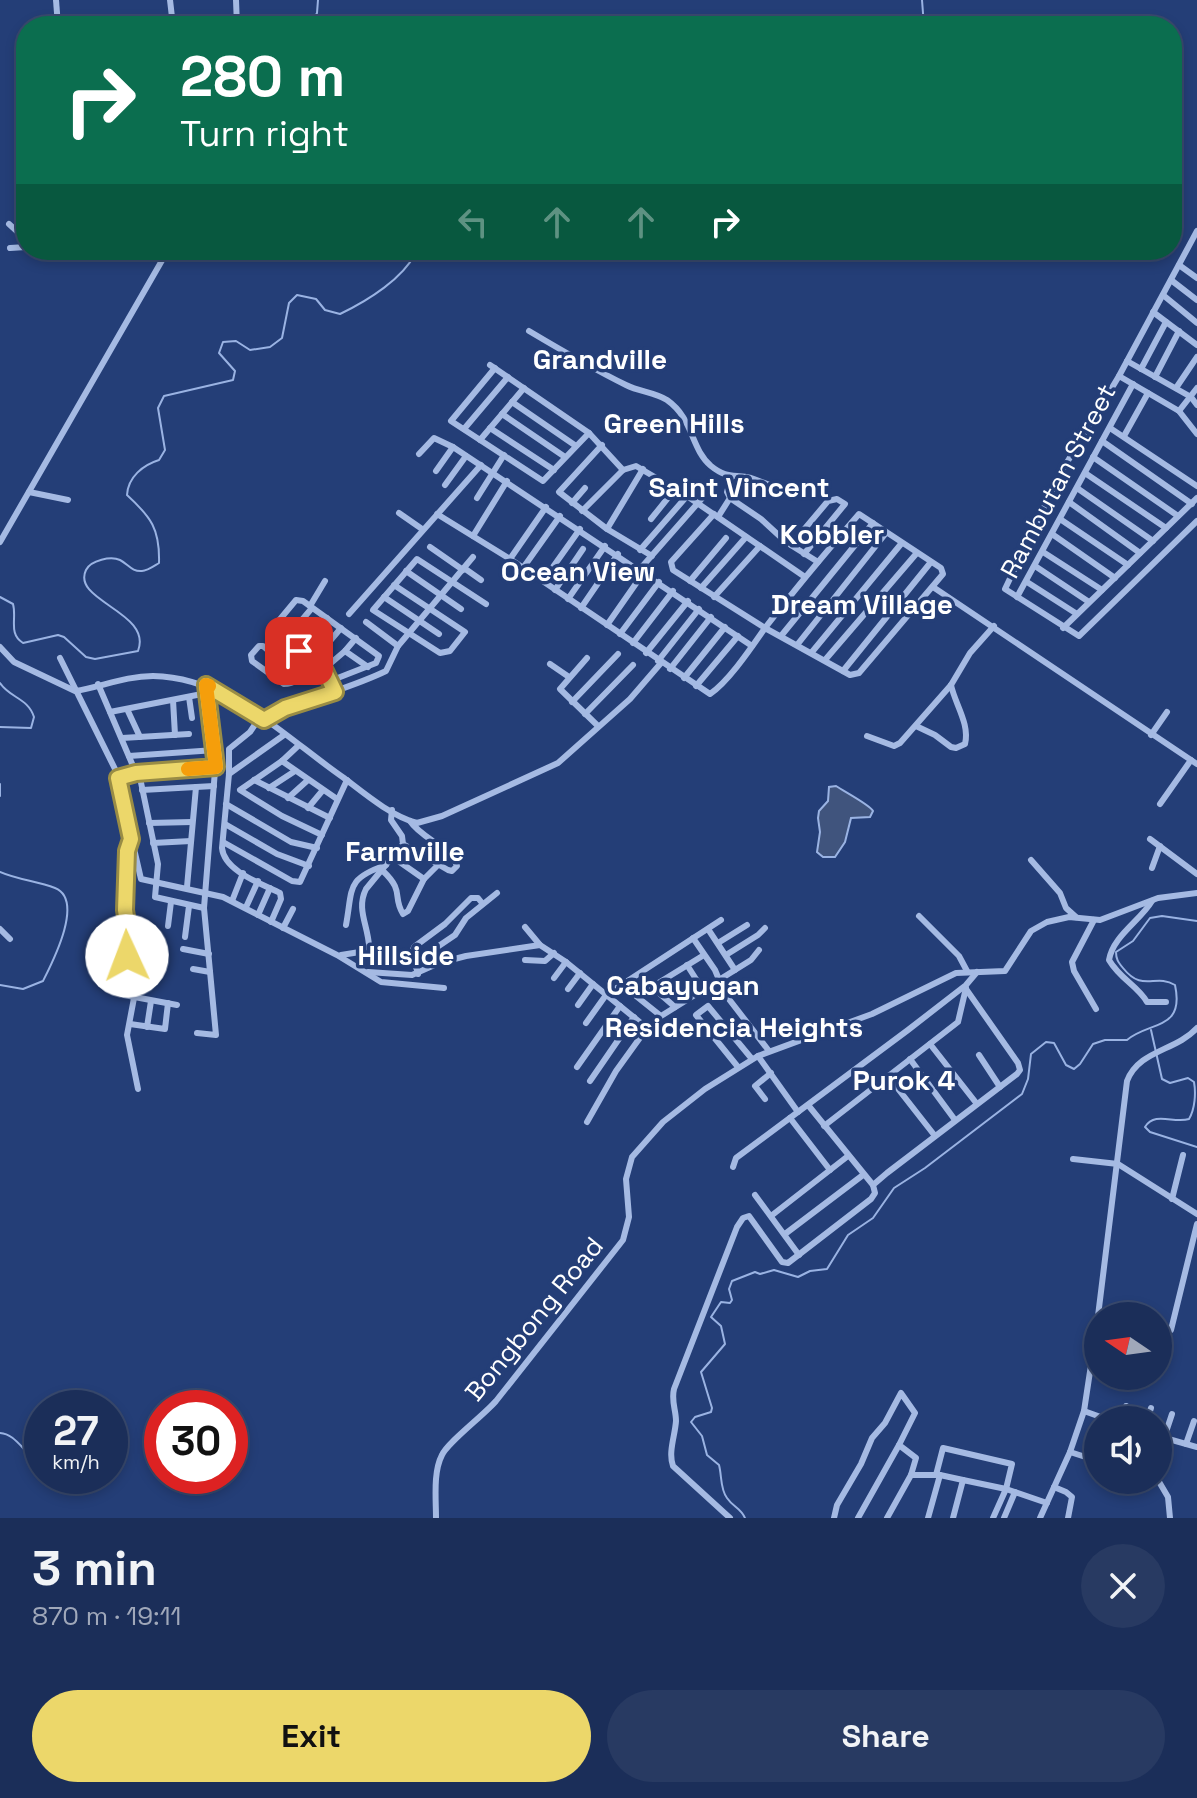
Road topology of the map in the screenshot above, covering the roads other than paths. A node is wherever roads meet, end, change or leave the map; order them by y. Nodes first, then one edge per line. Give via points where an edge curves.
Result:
1 (9, 224) dead end
2 (16, 230) edge
3 (1197, 233) edge
4 (10, 248) dead end
5 (16, 248) edge
6 (1187, 249) junction
7 (1197, 256) edge
8 (1182, 259) edge
9 (162, 260) edge
10 (1182, 260) edge
11 (1179, 265) junction
12 (1197, 278) edge
13 (1171, 280) junction
14 (1163, 295) junction
15 (1197, 300) edge
16 (1153, 312) junction
17 (1166, 322) junction
18 (1197, 323) edge
19 (529, 331) dead end
20 (1179, 331) junction
21 (1197, 345) edge
22 (1197, 357) edge
23 (1127, 361) junction
24 (1141, 369) junction
25 (1119, 376) junction
26 (508, 377) junction
27 (1155, 377) junction
28 (1133, 384) junction
29 (524, 388) junction
30 (1176, 388) junction
31 (1197, 388) edge
32 (1148, 393) junction
33 (1191, 397) junction
34 (512, 402) junction
35 (1197, 405) edge
36 (1179, 411) junction
37 (502, 414) junction
38 (490, 428) junction
39 (1110, 428) junction
40 (464, 429) junction
41 (589, 433) junction
42 (1197, 434) edge
43 (1124, 436) junction
44 (480, 440) junction
45 (1102, 441) junction
46 (602, 445) junction
47 (576, 446) junction
48 (453, 447) junction
49 (419, 454) dead end
50 (504, 455) junction
51 (466, 456) junction
52 (565, 457) junction
53 (1093, 457) junction
54 (481, 465) junction
55 (643, 469) junction
56 (554, 470) junction
57 (623, 470) junction
58 (436, 471) dead end
59 (493, 473) junction
60 (1085, 473) junction
61 (1197, 473) edge
62 (731, 478) junction
63 (1189, 480) junction
64 (507, 481) junction
65 (445, 485) dead end
66 (1197, 486) edge
67 (712, 487) dead end
68 (585, 488) dead end
69 (676, 488) junction
70 (1077, 488) junction
71 (786, 491) dead end
72 (29, 492) junction
73 (687, 496) junction
74 (477, 498) dead end
75 (730, 498) junction
76 (68, 500) dead end
77 (1194, 501) edge
78 (1069, 502) junction
79 (572, 503) junction
80 (700, 504) junction
81 (546, 507) junction
82 (582, 511) junction
83 (399, 513) dead end
84 (437, 514) junction
85 (560, 516) junction
86 (716, 516) junction
87 (1178, 516) junction
88 (651, 519) dead end
89 (1060, 519) junction
90 (1197, 521) edge
91 (873, 523) junction
92 (1166, 528) junction
93 (422, 529) junction
94 (580, 529) junction
95 (607, 529) junction
96 (886, 533) junction
97 (1052, 534) junction
98 (473, 536) junction
99 (746, 537) junction
100 (726, 538) dead end
101 (1153, 541) junction
102 (0, 542) edge
103 (901, 544) junction
104 (791, 545) junction
105 (605, 546) junction
106 (760, 546) junction
107 (430, 547) dead end
108 (583, 549) dead end
109 (640, 550) junction
110 (1043, 552) junction
111 (1140, 553) junction
112 (618, 554) junction
113 (804, 554) junction
114 (916, 554) junction
115 (652, 556) junction
116 (473, 557) dead end
117 (510, 559) junction
118 (818, 562) junction
119 (931, 562) junction
120 (1128, 565) junction
121 (1035, 566) junction
122 (523, 568) junction
123 (463, 569) junction
124 (642, 570) junction
125 (406, 571) junction
126 (805, 577) junction
127 (1115, 578) junction
128 (481, 580) dead end
129 (325, 581) dead end
130 (543, 581) junction
131 (690, 581) junction
132 (453, 582) junction
133 (659, 582) junction
134 (1027, 582) junction
135 (394, 585) junction
136 (933, 587) junction
137 (701, 588) junction
138 (555, 590) junction
139 (1102, 590) junction
140 (673, 591) junction
141 (441, 596) junction
142 (384, 597) junction
143 (714, 597) junction
144 (1017, 597) junction
145 (568, 599) junction
146 (688, 601) junction
147 (1089, 602) junction
148 (486, 604) dead end
149 (311, 607) junction
150 (430, 608) junction
151 (581, 608) junction
152 (461, 609) dead end
153 (699, 609) junction
154 (349, 614) dead end
155 (1077, 614) junction
156 (711, 617) junction
157 (327, 618) junction
158 (420, 621) junction
159 (366, 622) dead end
160 (607, 625) junction
161 (994, 626) junction
162 (725, 627) junction
163 (341, 628) junction
164 (765, 628) junction
165 (1063, 628) junction
166 (439, 634) dead end
167 (620, 634) junction
168 (408, 635) junction
169 (738, 636) junction
170 (781, 636) junction
171 (356, 638) junction
172 (285, 640) junction
173 (633, 643) junction
174 (797, 645) junction
175 (398, 646) junction
176 (752, 646) junction
177 (0, 647) edge
178 (299, 651) junction
179 (345, 651) junction
180 (812, 652) junction
181 (646, 653) junction
182 (618, 654) dead end
183 (60, 658) dead end
184 (587, 658) dead end
185 (825, 660) junction
186 (660, 662) junction
187 (550, 664) dead end
188 (318, 665) junction
189 (633, 665) dead end
190 (368, 667) junction
191 (670, 669) junction
192 (843, 671) junction
193 (569, 677) junction
194 (300, 678) junction
195 (684, 678) junction
196 (330, 681) junction
197 (98, 684) junction
198 (951, 685) junction
199 (696, 686) junction
200 (207, 689) junction
201 (75, 691) junction
202 (335, 692) junction
203 (189, 697) junction
204 (173, 700) junction
205 (572, 702) junction
206 (127, 709) junction
207 (110, 712) junction
208 (1167, 712) dead end
209 (585, 714) junction
210 (192, 718) dead end
211 (262, 718) junction
212 (598, 726) junction
213 (916, 726) junction
214 (189, 734) dead end
215 (175, 735) junction
216 (284, 735) junction
217 (1151, 735) junction
218 (867, 736) dead end
219 (140, 737) junction
220 (122, 738) junction
221 (298, 746) junction
222 (215, 750) junction
223 (129, 756) junction
224 (282, 761) junction
225 (1194, 762) edge
226 (216, 767) junction
227 (295, 771) junction
228 (137, 773) junction
229 (229, 774) junction
230 (118, 778) junction
231 (254, 780) junction
232 (308, 780) junction
233 (347, 780) junction
234 (214, 786) junction
235 (196, 787) junction
236 (269, 788) junction
237 (142, 790) junction
238 (323, 790) junction
239 (288, 798) junction
240 (337, 799) junction
241 (226, 804) junction
242 (1160, 804) dead end
243 (308, 808) junction
244 (392, 810) junction
245 (330, 818) junction
246 (410, 821) junction
247 (192, 822) junction
248 (149, 823) junction
249 (225, 824) junction
250 (322, 835) junction
251 (131, 839) junction
252 (1150, 839) dead end
253 (191, 841) junction
254 (223, 842) junction
255 (153, 843) junction
256 (403, 844) junction
257 (1160, 846) junction
258 (317, 848) junction
259 (1031, 860) dead end
260 (392, 861) junction
261 (438, 865) junction
262 (309, 866) junction
263 (1152, 868) dead end
264 (383, 871) junction
265 (243, 873) junction
266 (1197, 874) edge
267 (424, 879) junction
268 (258, 881) junction
269 (157, 882) junction
270 (187, 887) junction
271 (270, 888) junction
272 (204, 891) junction
273 (497, 893) dead end
274 (1197, 893) edge
275 (1152, 900) junction
276 (232, 901) junction
277 (171, 902) junction
278 (482, 903) junction
279 (247, 905) dead end
280 (189, 906) junction
281 (204, 908) junction
282 (293, 909) dead end
283 (258, 915) junction
284 (919, 916) dead end
285 (1076, 917) junction
286 (721, 920) dead end
287 (1094, 920) junction
288 (271, 922) junction
289 (346, 925) dead end
290 (747, 925) dead end
291 (168, 926) dead end
292 (525, 927) dead end
293 (283, 928) junction
294 (765, 928) dead end
295 (0, 929) edge
296 (708, 929) junction
297 (185, 937) dead end
298 (693, 938) junction
299 (10, 939) dead end
300 (718, 943) junction
301 (540, 945) junction
302 (183, 949) dead end
303 (759, 950) dead end
304 (554, 953) junction
305 (209, 954) junction
306 (337, 955) junction
307 (704, 955) junction
308 (726, 955) junction
309 (525, 960) dead end
310 (415, 962) junction
311 (566, 962) junction
312 (687, 965) junction
313 (193, 969) dead end
314 (735, 970) junction
315 (967, 971) junction
316 (210, 972) junction
317 (364, 972) junction
318 (977, 972) junction
319 (580, 973) junction
320 (418, 974) junction
321 (554, 978) dead end
322 (719, 980) junction
323 (593, 984) junction
324 (621, 984) junction
325 (652, 987) junction
326 (966, 987) junction
327 (444, 988) dead end
328 (568, 989) dead end
329 (703, 990) junction
330 (606, 995) junction
331 (637, 996) junction
332 (134, 998) junction
333 (151, 1001) junction
334 (1166, 1002) dead end
335 (168, 1003) junction
336 (177, 1005) dead end
337 (578, 1005) dead end
338 (620, 1006) junction
339 (675, 1007) junction
340 (1096, 1009) dead end
341 (634, 1017) junction
342 (586, 1023) dead end
343 (130, 1024) junction
344 (147, 1027) junction
345 (1196, 1030) edge
346 (197, 1033) dead end
347 (930, 1044) junction
348 (769, 1051) junction
349 (979, 1055) dead end
350 (755, 1057) junction
351 (910, 1059) junction
352 (577, 1067) dead end
353 (738, 1067) junction
354 (771, 1073) junction
355 (888, 1076) junction
356 (590, 1081) dead end
357 (1000, 1087) junction
358 (138, 1089) dead end
359 (765, 1099) dead end
360 (977, 1104) junction
361 (808, 1105) junction
362 (798, 1112) junction
363 (790, 1118) junction
364 (955, 1120) junction
365 (587, 1122) dead end
366 (824, 1126) junction
367 (935, 1136) junction
368 (1183, 1155) dead end
369 (848, 1156) junction
370 (1073, 1159) dead end
371 (1118, 1164) junction
372 (733, 1167) dead end
373 (830, 1170) junction
374 (863, 1175) junction
375 (873, 1185) junction
376 (755, 1195) dead end
377 (1172, 1199) junction
378 (1197, 1214) edge
379 (771, 1216) junction
380 (1197, 1224) edge
381 (785, 1234) junction
382 (799, 1255) junction
383 (1100, 1302) edge
384 (1172, 1326) edge
385 (1084, 1411) edge
386 (1194, 1421) dead end
387 (1172, 1440) edge
388 (1186, 1444) junction
389 (899, 1445) junction
390 (1197, 1447) edge
391 (1070, 1452) junction
392 (1084, 1456) edge
393 (911, 1475) junction
394 (938, 1475) junction
395 (963, 1480) junction
396 (1054, 1487) junction
397 (1006, 1489) junction
398 (1015, 1492) junction
399 (1166, 1494) edge
400 (1047, 1503) junction
401 (436, 1518) edge
402 (730, 1518) edge
403 (834, 1518) edge
404 (858, 1518) edge
405 (887, 1518) edge
406 (928, 1518) edge
407 (953, 1518) edge
408 (993, 1518) edge
409 (1004, 1518) edge
410 (1040, 1518) edge
411 (1068, 1518) edge
412 (1170, 1518) edge

1 - 2 street
3 - 6 street
4 - 5 street
6 - 7 street
6 - 8 street
9 - 72 street
10 - 11 street
11 - 12 street
11 - 13 street
13 - 14 street
13 - 15 street
14 - 16 street
14 - 18 street
16 - 17 street
16 - 23 street
17 - 20 street
17 - 24 street
19 - 62 street via 568,356 678,408 707,462
20 - 21 street
20 - 27 street
22 - 30 street
23 - 24 street
23 - 25 street
24 - 27 street
25 - 28 street
25 - 144 street via 1060,474 1005,589
26 - 29 street
26 - 40 street
26 - 40 street via 492,366 451,421
27 - 30 street
28 - 32 street
28 - 39 street, Rambutan Street
29 - 34 street
29 - 41 street
30 - 33 street
31 - 33 street
32 - 36 street
32 - 43 street
33 - 35 street
33 - 36 street
34 - 37 street
34 - 47 street
36 - 42 street
37 - 38 street
37 - 52 street
38 - 44 street
38 - 56 street
39 - 43 street
39 - 45 street, Rambutan Street
40 - 44 street
41 - 46 street
41 - 47 street
43 - 63 street
44 - 50 street
45 - 53 street, Rambutan Street
45 - 77 street
46 - 57 street
46 - 79 street via 559,492
47 - 52 street
48 - 49 street via 434,438
48 - 51 street
48 - 58 street
50 - 56 street via 543,481
50 - 59 street
51 - 54 street
51 - 65 street
52 - 56 street
53 - 60 street, Rambutan Street
53 - 87 street
54 - 59 street
54 - 84 street
55 - 57 street via 631,465
55 - 69 street
55 - 95 street
57 - 82 street
59 - 64 street
59 - 74 street
60 - 70 street, Rambutan Street
60 - 92 street
61 - 63 street
62 - 71 street via 745,477
62 - 75 street
63 - 66 street
64 - 81 street
64 - 98 street
67 - 80 street
68 - 79 street
69 - 73 street
69 - 88 street
70 - 78 street, Rambutan Street
70 - 101 street
72 - 76 street
72 - 102 street
73 - 80 street
73 - 109 street
75 - 86 street
75 - 104 street
77 - 87 street
78 - 89 street, Rambutan Street
78 - 111 street
79 - 82 street
80 - 86 street
80 - 115 street
81 - 85 street
81 - 117 street
82 - 95 street
83 - 93 street
84 - 93 street
84 - 98 street
85 - 94 street
85 - 122 street
86 - 99 street
86 - 131 street via 670,563
87 - 92 street
89 - 97 street, Rambutan Street
89 - 120 street
90 - 165 street via 1081,635
91 - 96 street
91 - 118 street via 859,514
91 - 170 street
92 - 101 street
93 - 154 street
94 - 105 street
94 - 130 street
95 - 109 street
96 - 103 street
96 - 174 street
97 - 110 street, Rambutan Street
97 - 127 street
98 - 117 street
99 - 106 street
99 - 137 street
100 - 131 street
101 - 111 street
103 - 114 street
103 - 180 street
104 - 113 street
104 - 113 street via 828,501 845,504
105 - 112 street
105 - 145 street
106 - 126 street
106 - 143 street
107 - 123 street
108 - 138 street
109 - 115 street
110 - 121 street, Rambutan Street
110 - 139 street
111 - 120 street
112 - 124 street
112 - 151 street
113 - 118 street
114 - 119 street
114 - 185 street
115 - 124 street
116 - 123 street
117 - 122 street
118 - 126 street
119 - 136 street via 943,572
119 - 192 street
120 - 127 street
121 - 134 street, Rambutan Street
121 - 147 street
122 - 130 street
123 - 128 street
123 - 132 street
124 - 133 street
124 - 160 street
125 - 132 street via 417,559
125 - 135 street
125 - 141 street
126 - 164 street
127 - 139 street
129 - 149 street
130 - 138 street
131 - 137 street
132 - 141 street
132 - 148 street
133 - 140 street
133 - 167 street
134 - 144 street, Rambutan Street
134 - 155 street
135 - 142 street
135 - 150 street
136 - 161 street
136 - 192 street via 859,673
137 - 143 street
138 - 145 street
139 - 147 street
140 - 146 street
140 - 173 street
141 - 150 street
141 - 152 street
142 - 158 street
142 - 168 street via 373,610
143 - 164 street
144 - 165 street
145 - 151 street
146 - 153 street
146 - 181 street
147 - 155 street
149 - 157 street
149 - 172 street
149 - 172 street via 296,600 276,624 275,632
150 - 158 street
150 - 168 street via 465,632 450,651 437,652
151 - 160 street
153 - 156 street
153 - 186 street
155 - 165 street
156 - 162 street
156 - 191 street
157 - 163 street
157 - 178 street
158 - 166 street
158 - 168 street
159 - 175 street
160 - 167 street
161 - 198 street
161 - 217 street
162 - 169 street
162 - 195 street
163 - 171 street
163 - 188 street
164 - 170 street
164 - 176 street
167 - 173 street
168 - 175 street
169 - 176 street
169 - 199 street
170 - 174 street
171 - 179 street
171 - 190 street via 379,656
172 - 178 street
173 - 181 street
174 - 180 street
175 - 202 street via 386,671
176 - 199 street via 712,693
177 - 201 street via 14,662
178 - 188 street
179 - 188 street
179 - 190 street
180 - 185 street
181 - 186 street
182 - 205 street
183 - 201 street
184 - 193 street
185 - 192 street
186 - 191 street
186 - 212 street via 630,699
187 - 193 street
188 - 194 street
188 - 196 street
189 - 209 street
190 - 196 street
191 - 195 street
193 - 205 street via 560,689
194 - 194 street via 263,646 251,655 280,683
195 - 199 street
196 - 202 street
197 - 200 street via 153,676
197 - 201 street
197 - 207 street
198 - 213 street
198 - 213 street via 967,731 965,744 951,747
200 - 203 street
200 - 211 street
200 - 222 street
201 - 230 street
202 - 211 street
203 - 204 street
203 - 210 street
204 - 206 street
204 - 215 street
205 - 209 street
206 - 207 street
206 - 219 street
207 - 220 street
208 - 217 street
209 - 212 street
211 - 216 street
211 - 229 street via 229,749
212 - 246 street via 551,768 429,821
213 - 218 street via 897,745
214 - 215 street
215 - 219 street
216 - 221 street
216 - 229 street
217 - 225 street
219 - 220 street
220 - 223 street
221 - 224 street
221 - 233 street
222 - 223 street
222 - 226 street
223 - 228 street
224 - 227 street
224 - 231 street
225 - 242 street
226 - 228 street
226 - 234 street
227 - 232 street
227 - 236 street
228 - 230 street
228 - 237 street
229 - 241 street
230 - 251 street
231 - 236 street
231 - 250 street via 240,790
232 - 238 street
232 - 239 street
233 - 240 street
233 - 244 street
234 - 235 street
234 - 272 street
235 - 237 street
235 - 247 street
236 - 239 street
237 - 248 street
238 - 240 street
238 - 243 street
239 - 243 street
240 - 245 street
241 - 249 street
241 - 258 street via 291,842
243 - 245 street
244 - 246 street
244 - 256 street via 391,820
245 - 250 street
246 - 261 street via 457,864 452,871
247 - 248 street
247 - 253 street
248 - 255 street
249 - 254 street
249 - 262 street
250 - 258 street
251 - 269 street via 140,878
251 - 332 street via 123,993
252 - 257 street
253 - 255 street
253 - 270 street
254 - 262 street via 295,882
254 - 265 street via 224,857
255 - 269 street
256 - 260 street
256 - 261 street
257 - 263 street
257 - 266 street
258 - 262 street
259 - 285 street
260 - 264 street
260 - 267 street
260 - 289 street via 355,880
261 - 267 street
264 - 267 street via 396,883 403,914
264 - 306 street via 362,897 366,951
265 - 268 street
265 - 276 street
268 - 271 street
268 - 279 street
269 - 270 street
269 - 277 street via 155,897
270 - 272 street
271 - 283 street
271 - 288 street via 282,897
272 - 276 street
272 - 281 street
273 - 278 street
274 - 275 street, Bongbong Road
275 - 287 street, Bongbong Road
275 - 334 street via 1115,944 1109,960 1147,1002
276 - 283 street
277 - 280 street
277 - 291 street
278 - 310 street via 455,935
278 - 310 street via 471,898 414,947
280 - 281 street
280 - 297 street
281 - 305 street
282 - 293 street
283 - 288 street
284 - 315 street
285 - 287 street, Bongbong Road
285 - 318 street, Bongbong Road via 1035,928 1005,971
286 - 296 street
287 - 340 street via 1072,962
288 - 293 street
290 - 300 street
292 - 301 street
293 - 306 street
294 - 308 street
295 - 299 street
296 - 298 street
296 - 300 street
298 - 307 street
298 - 324 street
300 - 308 street
301 - 304 street
301 - 320 street via 466,956
302 - 305 street
303 - 314 street
304 - 309 street via 545,961
304 - 311 street
305 - 316 street
306 - 317 street
307 - 312 street
307 - 322 street
308 - 314 street
310 - 320 street
311 - 319 street
311 - 321 street
312 - 325 street
312 - 329 street
313 - 316 street
314 - 322 street
315 - 318 street, Bongbong Road
315 - 348 street, Bongbong Road via 855,1022
316 - 346 street via 216,1035
317 - 320 street
317 - 327 street via 384,983
318 - 326 street
319 - 323 street
319 - 328 street
322 - 329 street
322 - 348 street
323 - 330 street
323 - 337 street
324 - 330 street
324 - 331 street
325 - 331 street
325 - 339 street
326 - 347 street via 958,1022
326 - 357 street via 1019,1065 1019,1072
326 - 361 street
329 - 339 street
330 - 338 street
330 - 342 street
331 - 339 street via 661,1016
332 - 333 street
332 - 343 street
333 - 335 street
333 - 344 street
335 - 336 street
335 - 344 street via 165,1029
338 - 341 street
338 - 352 street
341 - 356 street
341 - 365 street via 647,1028
343 - 344 street
343 - 358 street via 127,1035
345 - 371 street via 1148,1056 1127,1081
347 - 351 street
347 - 360 street
348 - 350 street, Bongbong Road
349 - 357 street
350 - 353 street, Bongbong Road
350 - 353 street via 708,1006 696,1015
350 - 354 street
351 - 355 street
351 - 364 street
353 - 401 street, Bongbong Road via 683,1105 632,1157 623,1240 496,1401 443,1451
354 - 359 street via 755,1086
354 - 362 street
355 - 366 street
355 - 367 street
357 - 360 street
360 - 364 street
361 - 362 street
361 - 366 street
362 - 363 street
363 - 372 street via 736,1158
363 - 373 street
364 - 367 street
366 - 369 street
367 - 375 street
368 - 377 street
369 - 373 street
369 - 374 street
370 - 371 street
371 - 377 street
371 - 383 street
373 - 379 street
374 - 375 street
374 - 381 street
375 - 382 street via 871,1199
376 - 379 street
377 - 378 street
379 - 381 street
380 - 384 street
381 - 382 street
382 - 402 street via 782,1262 750,1218 743,1218 674,1389 671,1463
385 - 391 street
386 - 388 street
387 - 388 street
388 - 390 street
389 - 393 street via 915,1456
389 - 403 street via 915,1413 901,1393 872,1438
389 - 404 street
391 - 392 street
391 - 396 street
393 - 394 street
393 - 405 street
394 - 395 street
394 - 397 street via 943,1448 1012,1464
394 - 406 street
395 - 397 street
395 - 407 street
396 - 400 street
396 - 411 street via 1072,1497
397 - 398 street
397 - 408 street
398 - 400 street
398 - 409 street
399 - 412 street
400 - 410 street

